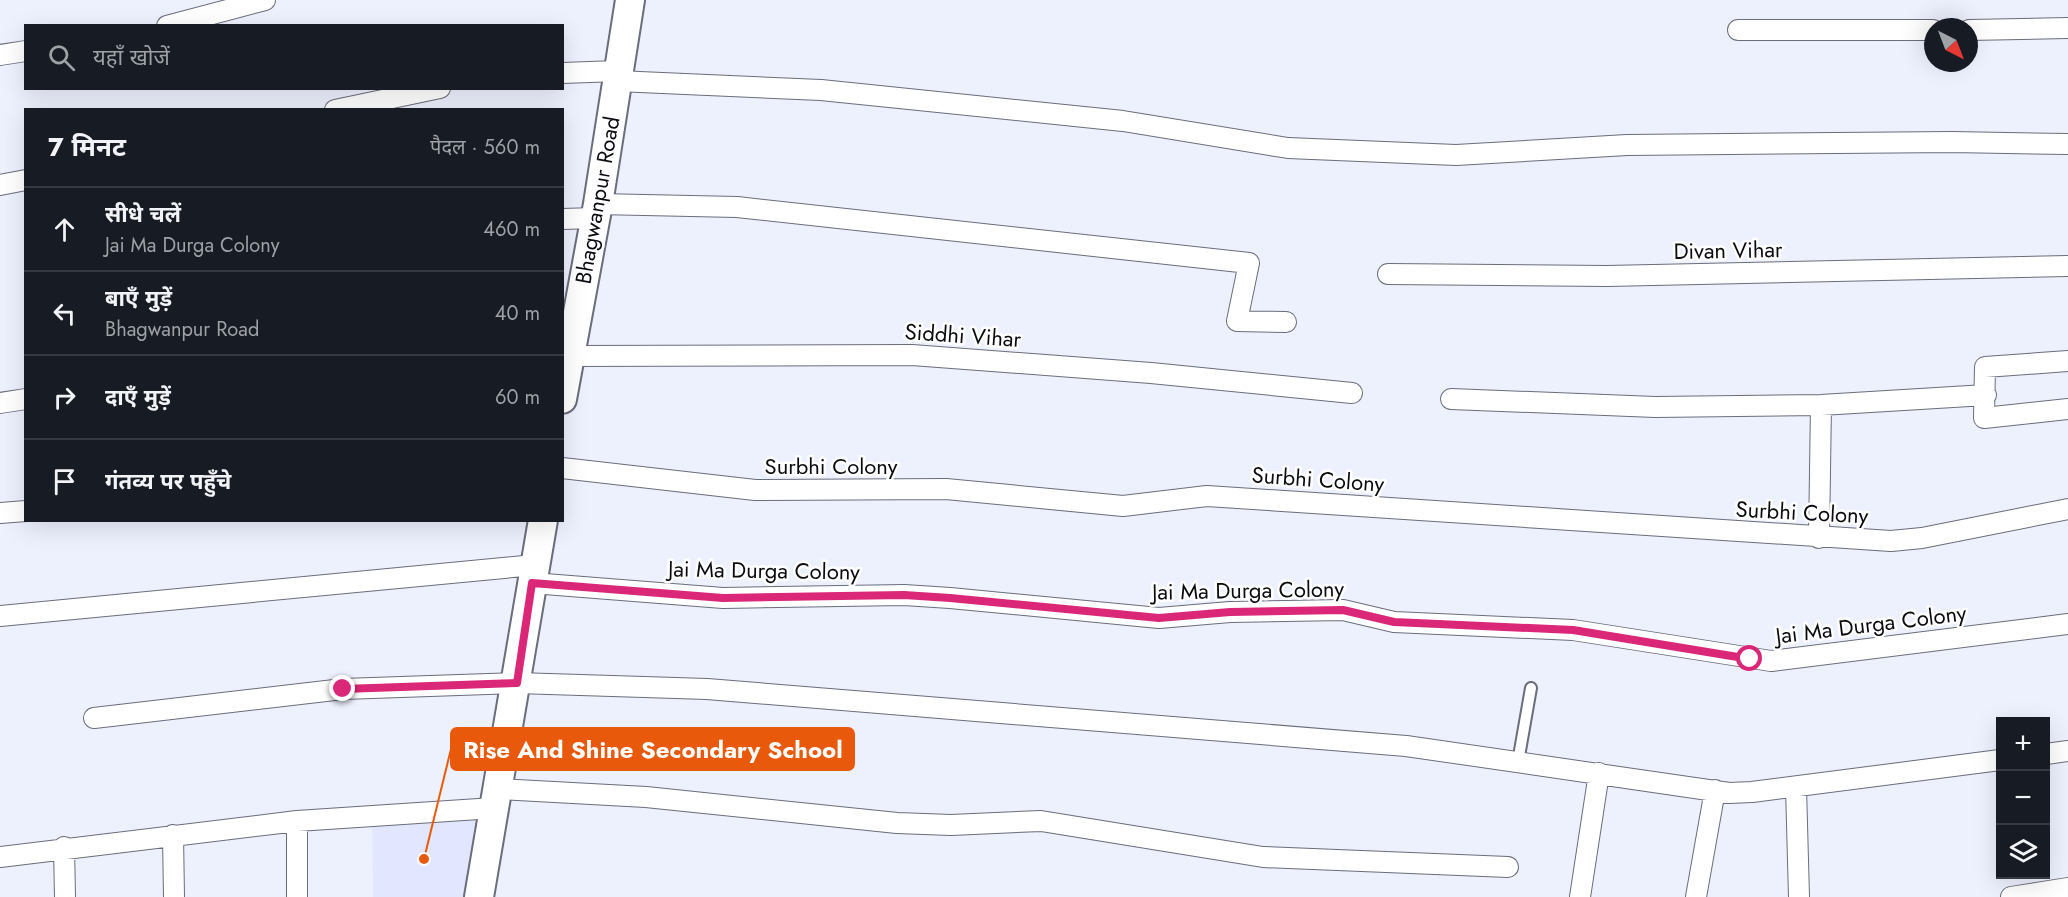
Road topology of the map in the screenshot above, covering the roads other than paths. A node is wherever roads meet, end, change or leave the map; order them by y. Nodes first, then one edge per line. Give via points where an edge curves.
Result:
1 (265, 0) edge
2 (630, 0) edge
3 (175, 24) edge
4 (2068, 28) edge
5 (1738, 30) dead end
6 (1924, 30) edge
7 (1978, 30) edge
8 (24, 51) edge
9 (0, 55) edge
10 (564, 73) edge
11 (618, 76) junction
12 (430, 90) edge
13 (345, 108) edge
14 (2068, 144) edge
15 (24, 180) edge
16 (0, 185) edge
17 (597, 211) junction
18 (564, 219) edge
19 (2068, 266) edge
20 (1388, 274) dead end
21 (1286, 322) dead end
22 (569, 338) edge
23 (2068, 361) edge
24 (564, 382) edge
25 (1352, 393) dead end
26 (1986, 395) junction
27 (24, 399) edge
28 (1451, 399) dead end
29 (0, 403) edge
30 (1821, 405) junction
31 (2068, 409) edge
32 (564, 468) edge
33 (2068, 509) edge
34 (24, 511) edge
35 (0, 513) edge
36 (543, 522) edge
37 (1819, 538) junction
38 (534, 574) junction
39 (0, 616) edge
40 (2068, 624) edge
41 (517, 683) junction
42 (1531, 688) dead end
43 (94, 718) dead end
44 (2068, 751) edge
45 (2050, 753) edge
46 (1996, 761) edge
47 (1518, 762) junction
48 (1599, 773) junction
49 (1796, 787) junction
50 (1715, 790) junction
51 (496, 798) junction
52 (297, 821) junction
53 (173, 835) junction
54 (64, 847) junction
55 (0, 857) edge
56 (1508, 867) dead end
57 (2068, 888) edge
58 (65, 897) edge
59 (174, 897) edge
60 (297, 897) edge
61 (482, 897) edge
62 (1580, 897) edge
63 (1696, 897) edge
64 (1799, 897) edge
65 (2011, 897) edge

1 - 3 street
2 - 11 street, Bhagwanpur Road
4 - 7 street
5 - 6 street
8 - 9 street
10 - 11 street
11 - 14 street via 821,90 1123,121 1288,148 1456,155 1627,145
11 - 17 street, Bhagwanpur Road
12 - 13 street
15 - 16 street
17 - 18 street
17 - 21 street via 737,207 1250,263 1237,321
17 - 22 street, Bhagwanpur Road
19 - 20 street, Divan Vihar via 1607,276
22 - 24 street, Bhagwanpur Road
22 - 25 street, Siddhi Vihar via 912,355
23 - 26 street via 1985,367
26 - 30 street
26 - 31 street via 1984,418
27 - 29 street
28 - 30 street via 1655,407
30 - 37 street
32 - 37 street, Surbhi Colony via 754,490 946,489 1124,506 1207,496
33 - 37 street, Surbhi Colony via 1922,538
34 - 35 street
36 - 38 street
38 - 39 street, Jai Ma Durga Colony
38 - 40 street, Jai Ma Durga Colony via 723,598 904,595 1159,618 1343,610 1394,622 1573,630 1771,661
38 - 41 street
41 - 43 street via 343,689
41 - 47 street via 707,689 898,704 1406,746
41 - 51 street
42 - 47 lane
44 - 45 street
46 - 49 street
47 - 48 street
48 - 50 street
48 - 62 street
49 - 50 street via 1752,792
49 - 64 street
50 - 63 street
51 - 52 street
51 - 56 street via 646,797 897,823 1041,821 1263,857
51 - 61 street
52 - 53 street
52 - 60 street
53 - 54 street
53 - 59 street
54 - 55 street
54 - 58 street
57 - 65 street

